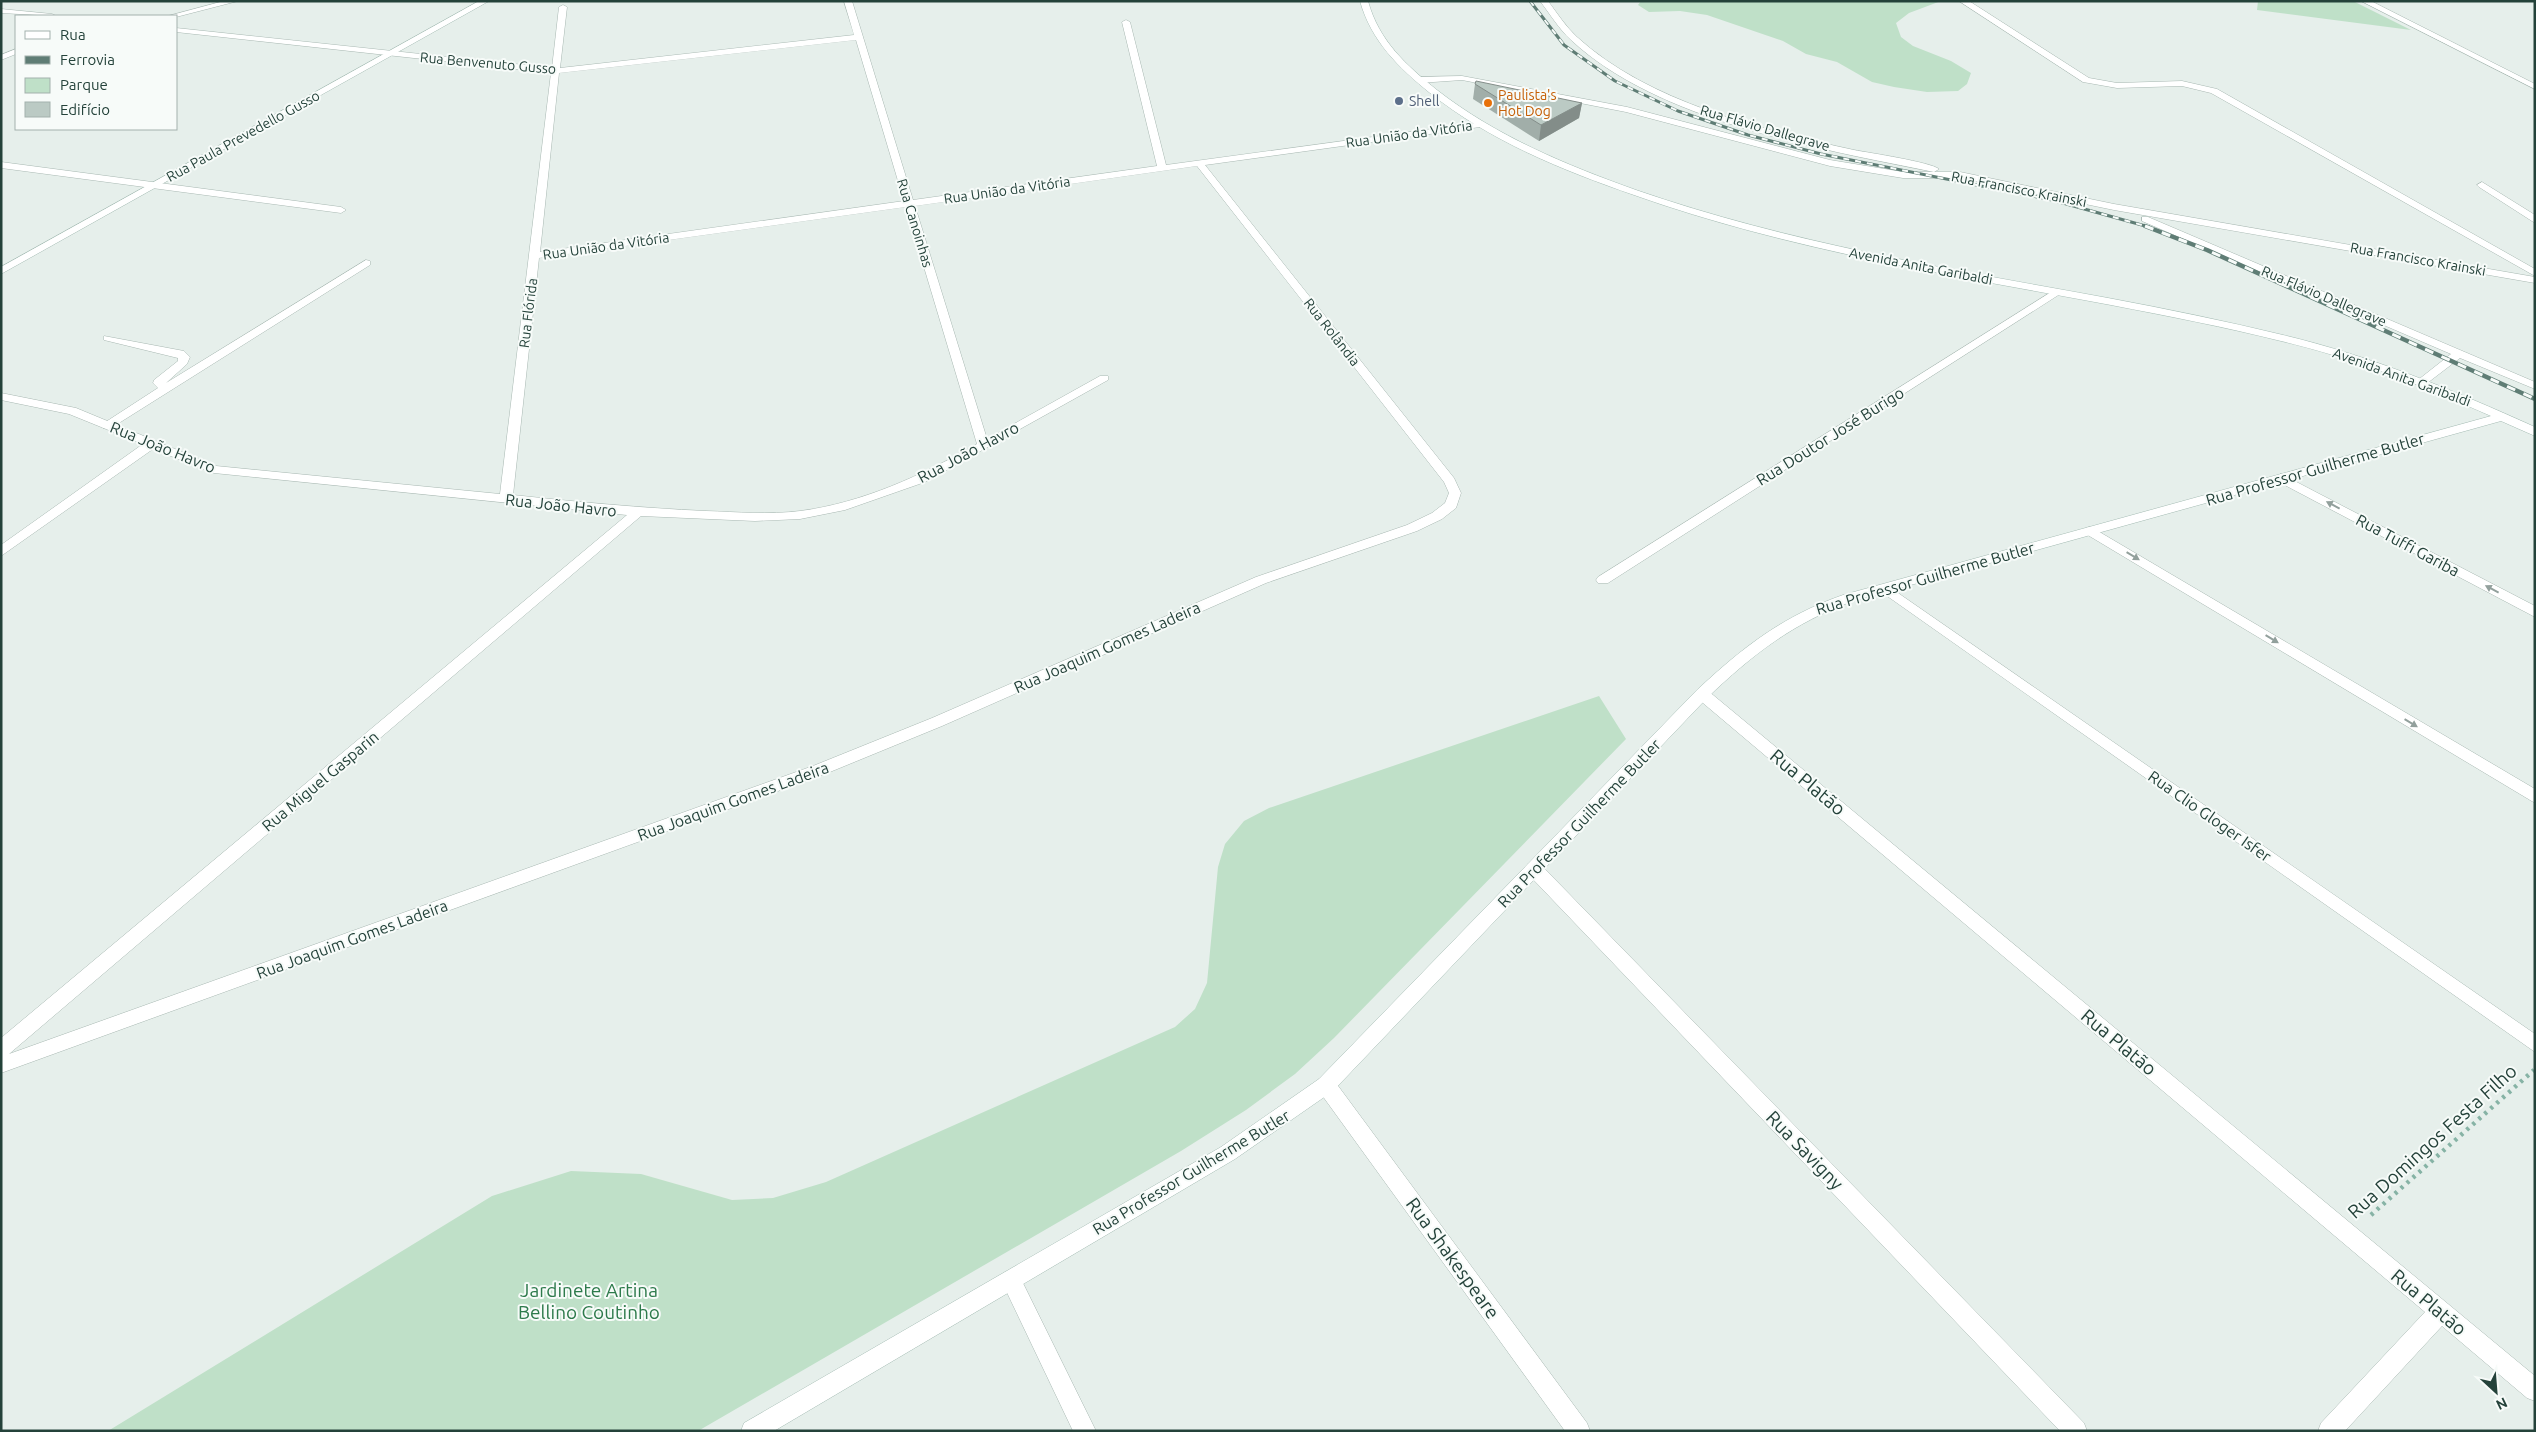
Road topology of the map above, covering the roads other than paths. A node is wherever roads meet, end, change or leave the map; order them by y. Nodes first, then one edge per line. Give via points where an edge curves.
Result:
1 (234, 1) edge
2 (485, 1) edge
3 (848, 1) edge
4 (1364, 1) edge
5 (1544, 1) edge
6 (1963, 1) edge
7 (2365, 1) edge
8 (563, 7) dead end
9 (1, 11) edge
10 (42, 15) edge
11 (176, 15) edge
12 (1126, 22) dead end
13 (178, 30) edge
14 (859, 37) junction
15 (15, 51) edge
16 (392, 53) junction
17 (1, 58) edge
18 (556, 71) junction
19 (1419, 80) junction
20 (2535, 87) edge
21 (1480, 124) junction
22 (1199, 163) junction
23 (1, 165) edge
24 (1162, 168) junction
25 (1960, 175) junction
26 (2482, 185) dead end
27 (154, 186) junction
28 (910, 204) junction
29 (2114, 207) junction
30 (341, 210) dead end
31 (2535, 220) edge
32 (534, 256) junction
33 (366, 264) dead end
34 (1, 271) edge
35 (2535, 273) edge
36 (2535, 280) edge
37 (2056, 292) junction
38 (108, 338) dead end
39 (2458, 354) junction
40 (1104, 378) dead end
41 (2422, 382) junction
42 (2535, 386) edge
43 (166, 388) junction
44 (1, 396) edge
45 (2502, 417) junction
46 (107, 424) junction
47 (2535, 432) edge
48 (152, 444) junction
49 (983, 446) junction
50 (2281, 478) junction
51 (506, 499) junction
52 (1452, 505) joint
53 (638, 512) junction
54 (2091, 531) junction
55 (1, 552) edge
56 (1603, 580) dead end
57 (1885, 588) junction
58 (2535, 612) edge
59 (1702, 694) junction
60 (2535, 797) edge
61 (1534, 869) junction
62 (2535, 1044) edge
63 (1, 1049) edge
64 (1, 1065) edge
65 (1326, 1085) junction
66 (1011, 1280) junction
67 (2441, 1312) junction
68 (2535, 1390) edge
69 (752, 1431) edge
70 (1085, 1431) edge
71 (1580, 1431) edge
72 (2076, 1431) edge
73 (2329, 1431) edge

1 - 11 street
2 - 16 street, Rua Paula Prevedello Gusso
3 - 14 street, Rua Canoinhas
4 - 19 street, Avenida Anita Garibaldi via 1371,26 1380,40
5 - 25 street, Rua Flávio Dallegrave via 1572,37 1607,63 1664,96 1731,121 1809,142
6 - 35 street via 2096,84 2192,83 2214,91
7 - 20 street
8 - 18 street, Rua Flórida
9 - 10 street
12 - 24 street
13 - 16 street, Rua Benvenuto Gusso
14 - 18 street, Rua Benvenuto Gusso
14 - 28 street, Rua Canoinhas
15 - 17 street
16 - 18 street, Rua Benvenuto Gusso
16 - 27 street, Rua Paula Prevedello Gusso
18 - 32 street, Rua Flórida
19 - 21 street, Avenida Anita Garibaldi
19 - 25 street, Rua Francisco Krainski via 1462,78 1627,110 1830,163 1903,176
21 - 22 street, Rua União da Vitória
21 - 37 street, Avenida Anita Garibaldi via 1575,170 1698,214 1823,246
22 - 24 street, Rua União da Vitória
22 - 52 street, Rua Rolândia via 1450,480 1455,493
23 - 27 street
24 - 28 street, Rua União da Vitória
25 - 29 street, Rua Francisco Krainski
26 - 31 street
27 - 30 street
27 - 34 street, Rua Paula Prevedello Gusso
28 - 32 street, Rua União da Vitória
28 - 49 street, Rua Canoinhas
29 - 36 street, Rua Francisco Krainski
29 - 39 street, Rua Flávio Dallegrave
32 - 51 street, Rua Flórida
33 - 43 street
37 - 41 street, Avenida Anita Garibaldi via 2282,338 2334,351
37 - 56 street, Rua Doutor José Burigo
38 - 43 street via 180,353 184,357 183,362 160,380 159,383
39 - 41 street
39 - 42 street, Rua Flávio Dallegrave
40 - 49 street, Rua João Havro
41 - 45 street, Avenida Anita Garibaldi
43 - 46 street
44 - 46 street, Rua João Havro via 47,404
45 - 47 street, Avenida Anita Garibaldi
45 - 50 street, Rua Professor Guilherme Butler
46 - 48 street, Rua João Havro
48 - 51 street, Rua João Havro via 214,469
48 - 55 street
49 - 53 street, Rua João Havro via 921,479 832,508 756,517
50 - 54 street, Rua Professor Guilherme Butler
58 -> 50 street, Rua Tuffi Gariba
51 - 53 street, Rua João Havro
52 - 64 street, Rua Joaquim Gomes Ladeira via 1412,528 1261,580 937,722 819,770
53 - 63 street, Rua Miguel Gasparin
54 - 57 street, Rua Professor Guilherme Butler
54 -> 60 street
57 - 59 street, Rua Professor Guilherme Butler via 1818,608 1793,620 1753,647
57 - 62 street, Rua Clio Gloger Isfer
59 - 61 street, Rua Professor Guilherme Butler
59 - 67 street, Rua Platão
61 - 65 street, Rua Professor Guilherme Butler
61 - 72 street, Rua Savigny
65 - 66 street, Rua Professor Guilherme Butler via 1228,1153
65 - 71 street, Rua Shakespeare
66 - 69 street, Rua Professor Guilherme Butler
66 - 70 street
67 - 68 street, Rua Platão
67 - 73 street

